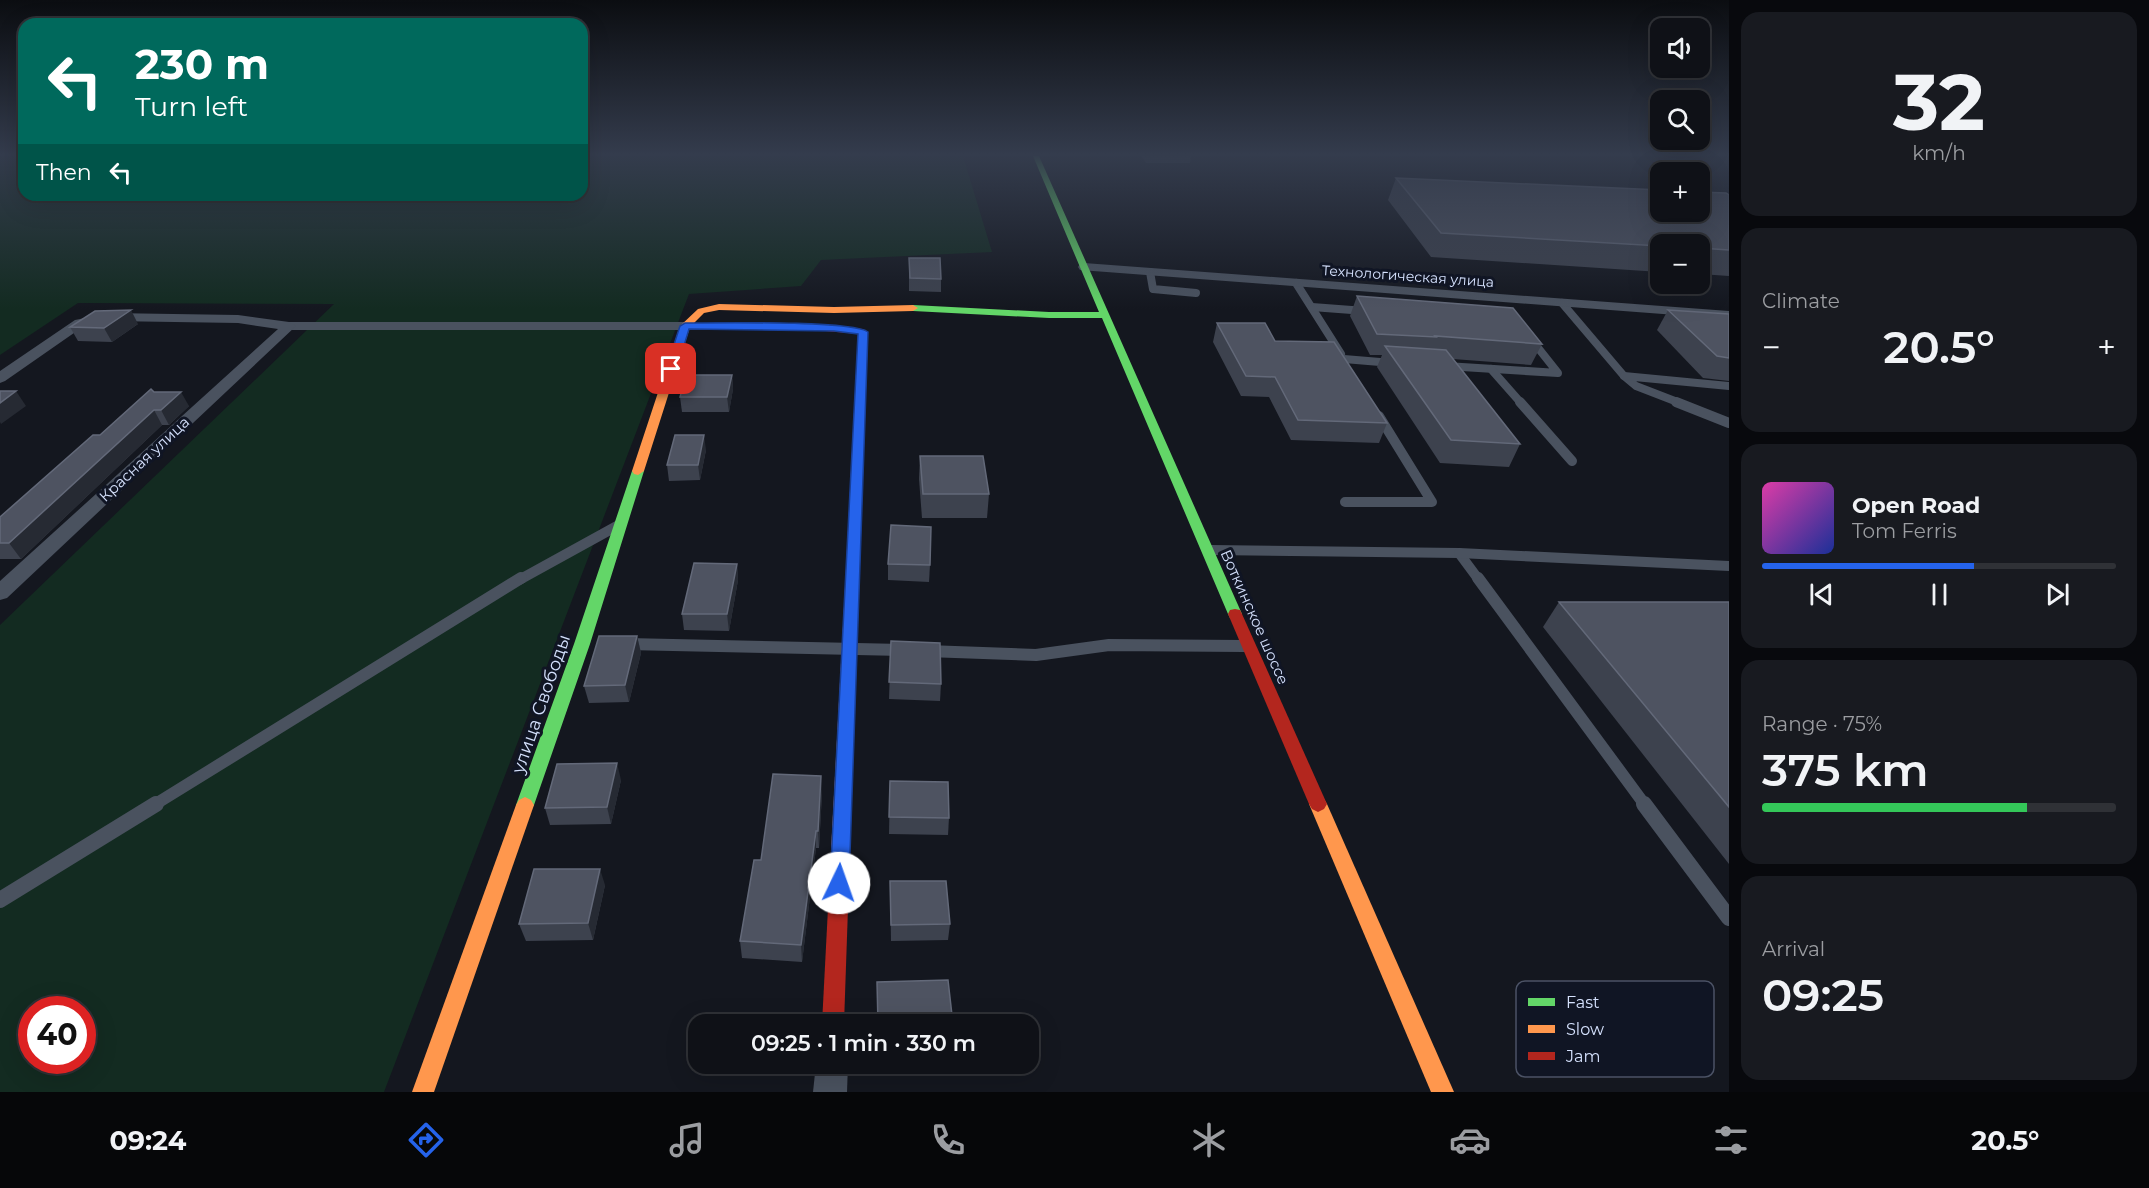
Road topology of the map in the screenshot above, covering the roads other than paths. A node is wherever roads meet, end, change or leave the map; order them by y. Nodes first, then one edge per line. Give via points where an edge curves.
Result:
1 (1058, 207) edge
2 (1084, 267) junction
3 (1150, 272) junction
4 (1296, 283) junction
5 (1196, 293) dead end
6 (1562, 303) junction
7 (1312, 308) junction
8 (1369, 312) edge
9 (1106, 315) junction
10 (1729, 315) edge
11 (289, 326) junction
12 (685, 326) junction
13 (708, 326) dead end
14 (788, 327) dead end
15 (1525, 331) edge
16 (1344, 359) junction
17 (1401, 363) edge
18 (1435, 365) edge
19 (1491, 369) junction
20 (1350, 370) edge
21 (1624, 376) junction
22 (0, 378) edge
23 (1729, 386) edge
24 (1376, 410) edge
25 (1729, 423) edge
26 (1572, 461) dead end
27 (1345, 502) dead end
28 (622, 523) junction
29 (1208, 550) junction
30 (1459, 553) junction
31 (1729, 566) edge
32 (0, 593) edge
33 (617, 644) edge
34 (1250, 646) junction
35 (850, 648) junction
36 (0, 900) edge
37 (1729, 918) edge
38 (833, 1014) edge
39 (831, 1074) edge
40 (423, 1092) edge
41 (830, 1092) edge
42 (1443, 1092) edge

1 - 2 street, Воткинское шоссе
2 - 3 street, Технологическая улица
2 - 9 street, Воткинское шоссе
3 - 4 street, Технологическая улица
3 - 5 lane via 1153,289
4 - 6 street, Технологическая улица
4 - 7 lane
6 - 10 street, Технологическая улица
6 - 21 lane
7 - 8 lane
7 - 16 lane
9 - 12 street via 936,308 719,307 701,311
9 - 29 street, Воткинское шоссе
11 - 12 lane
11 - 22 street via 238,319 122,318 80,323
11 - 32 street, Красная улица
12 - 13 street
12 - 28 street, улица Свободы
14 - 35 street via 863,332
15 - 19 lane via 1558,374
16 - 17 lane
16 - 20 lane
18 - 19 lane
19 - 26 lane
21 - 23 lane
21 - 25 lane via 1636,386
24 - 27 lane via 1432,502
28 - 36 lane via 543,565
28 - 40 street, улица Свободы via 588,644
29 - 30 lane
29 - 34 street, Воткинское шоссе
30 - 31 lane
30 - 37 lane
33 - 35 lane
34 - 35 lane via 1109,645 1036,655
34 - 42 street, Воткинское шоссе
35 - 38 street
39 - 41 street

